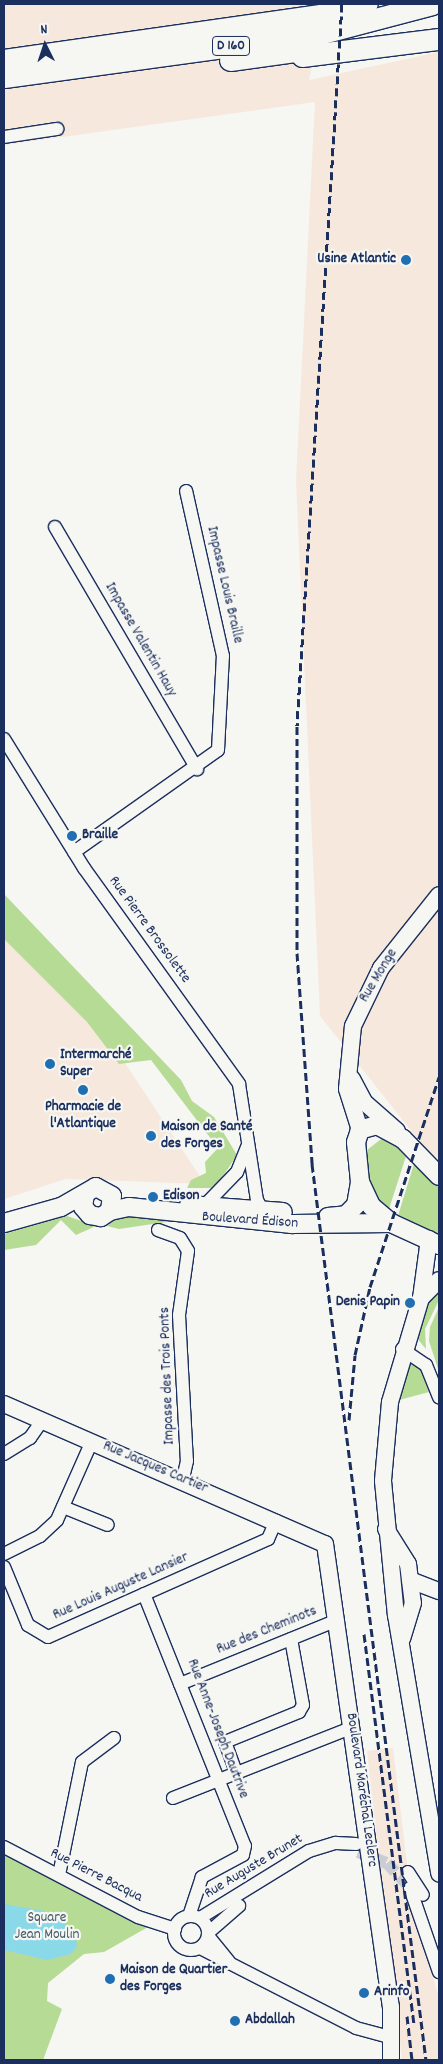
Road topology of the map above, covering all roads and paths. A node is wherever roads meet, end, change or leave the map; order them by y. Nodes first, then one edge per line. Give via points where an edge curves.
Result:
1 (367, 4) edge
2 (432, 4) edge
3 (439, 16) edge
4 (439, 39) edge
5 (4, 51) edge
6 (274, 56) junction
7 (4, 60) edge
8 (30, 64) junction
9 (4, 77) edge
10 (57, 129) dead end
11 (4, 137) edge
12 (186, 491) dead end
13 (55, 527) dead end
14 (4, 739) edge
15 (197, 769) junction
16 (74, 852) junction
17 (439, 895) edge
18 (349, 1071) junction
19 (360, 1130) junction
20 (403, 1139) junction
21 (248, 1146) junction
22 (439, 1176) edge
23 (360, 1182) junction
24 (85, 1203) junction
25 (111, 1204) junction
26 (205, 1206) junction
27 (259, 1210) junction
28 (4, 1223) edge
29 (391, 1223) junction
30 (281, 1224) junction
31 (158, 1230) dead end
32 (434, 1242) edge
33 (439, 1280) edge
34 (421, 1298) junction
35 (402, 1349) junction
36 (439, 1398) edge
37 (4, 1404) edge
38 (42, 1421) junction
39 (92, 1441) junction
40 (4, 1454) edge
41 (183, 1479) junction
42 (63, 1507) junction
43 (276, 1521) junction
44 (108, 1525) dead end
45 (385, 1528) junction
46 (306, 1532) joint
47 (4, 1554) edge
48 (4, 1567) edge
49 (410, 1580) junction
50 (439, 1591) edge
51 (144, 1594) junction
52 (338, 1620) junction
53 (291, 1639) junction
54 (401, 1641) junction
55 (180, 1684) junction
56 (351, 1728) junction
57 (114, 1738) dead end
58 (237, 1775) junction
59 (218, 1778) junction
60 (173, 1798) dead end
61 (4, 1847) edge
62 (408, 1872) tunnel mouth
63 (439, 1873) edge
64 (59, 1875) junction
65 (410, 1888) tunnel mouth
66 (195, 1917) junction
67 (174, 1929) junction
68 (209, 1934) junction
69 (439, 1947) edge
70 (200, 1948) junction
71 (229, 1962) junction
72 (439, 1972) edge
73 (393, 2038) junction
74 (391, 2060) edge

1 - 8 highway, D 160 via 315,16
2 - 8 highway, D 160 via 318,34
3 - 6 highway via 358,39
4 - 6 highway via 294,57
5 - 8 highway
6 - 8 highway via 53,80
7 - 8 highway, D 160
8 - 9 highway, D 160
10 - 11 street
12 - 15 street, Impasse Louis Braille via 223,656 218,750
13 - 15 street, Impasse Valentin Hauy
14 - 16 street, Rue Pierre Brossolette
15 - 16 street, Impasse Louis Braille
16 - 21 street, Rue Pierre Brossolette via 239,1084
17 - 18 street, Rue Monge via 393,951 366,995 350,1040
18 - 19 street, Rue Monge via 347,1089
18 - 20 street, Rue Monge via 364,1102
19 - 20 main road via 377,1125
19 - 23 main road via 356,1142
20 - 22 main road
21 - 26 street via 237,1172
21 - 27 street, Rue Pierre Brossolette
23 - 27 main road, Boulevard Édison via 356,1204 346,1215
23 - 29 main road via 371,1206
24 - 25 main road, Boulevard Édison via 96,1217
24 - 25 main road, Boulevard Édison via 101,1187
24 - 28 main road, Boulevard Édison
25 - 26 main road, Boulevard Édison
25 - 30 main road, Boulevard Édison
26 - 27 main road, Boulevard Édison
27 - 30 street
29 - 30 main road, Boulevard Édison
29 - 32 main road
31 - 41 street, Impasse des Trois Ponts via 180,1238 188,1251 179,1315 187,1461
32 - 34 street
33 - 34 street
34 - 35 street
35 - 36 street via 426,1365
35 - 45 street via 387,1430
37 - 38 street, Rue Jacques Cartier
38 - 39 street, Rue Jacques Cartier
38 - 40 street via 30,1438
39 - 41 street, Rue Jacques Cartier
39 - 42 street
41 - 43 street, Rue Jacques Cartier
42 - 44 street
42 - 47 street via 40,1536
43 - 46 street, Rue Jacques Cartier
43 - 51 street, Rue Louis Auguste Lansier via 268,1539
45 - 49 street via 408,1564
45 - 54 street
46 - 52 street, Boulevard Maréchal Leclerc via 321,1539 329,1553
48 - 51 street, Rue Louis Auguste Lansier via 28,1625 48,1638
49 - 50 street
49 - 54 street via 413,1603
51 - 55 street, Rue Anne-Joseph Dautrive
52 - 53 street, Rue des Cheminots
52 - 56 street, Boulevard Maréchal Leclerc
53 - 55 street, Rue des Cheminots
53 - 58 street via 303,1705 299,1712 225,1742
54 - 63 street
55 - 59 street, Rue Anne-Joseph Dautrive
56 - 58 street
56 - 73 street, Boulevard Maréchal Leclerc
57 - 64 street via 82,1762
58 - 59 street
59 - 60 street
59 - 66 street, Rue Anne-Joseph Dautrive via 245,1846 243,1855 202,1878
61 - 64 street, Rue Pierre Bacqua
62 - 69 street via 422,1893
64 - 67 street, Rue Pierre Bacqua via 138,1917
65 - 72 street
66 - 67 street, Rue Auguste Brunet
66 - 68 street
66 - 68 street, Rue Auguste Brunet via 309,1851 336,1843 357,1848 332,1852 308,1861 227,1913
67 - 70 street via 180,1946
68 - 70 street, Rue Auguste Brunet
68 - 71 street
70 - 71 street
71 - 73 street via 356,2028
73 - 74 street, Boulevard Maréchal Leclerc

